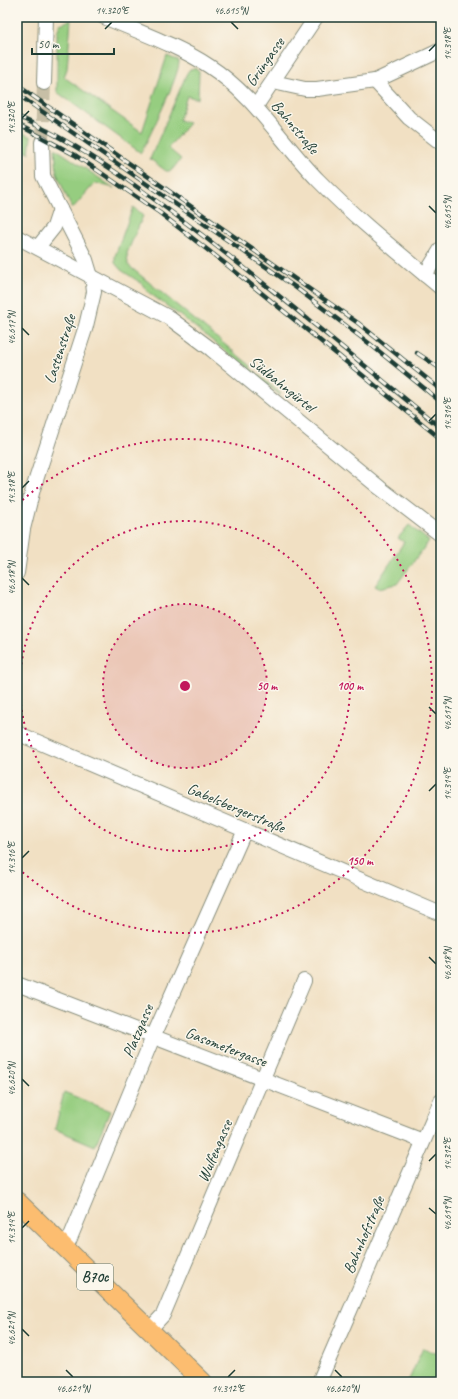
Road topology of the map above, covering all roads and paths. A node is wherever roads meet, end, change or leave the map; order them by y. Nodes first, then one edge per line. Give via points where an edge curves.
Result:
1 (46, 17) edge
2 (104, 17) edge
3 (316, 17) edge
4 (441, 50) edge
5 (375, 80) junction
6 (273, 82) junction
7 (44, 83) tunnel mouth
8 (256, 106) junction
9 (42, 142) tunnel mouth
10 (441, 143) edge
11 (60, 209) junction
12 (17, 237) edge
13 (38, 247) junction
14 (441, 249) edge
15 (91, 275) junction
16 (425, 275) junction
17 (441, 288) edge
18 (20, 528) edge
19 (441, 535) edge
20 (17, 572) edge
21 (17, 733) edge
22 (245, 830) junction
23 (441, 914) edge
24 (304, 981) dead end
25 (17, 984) edge
26 (153, 1038) junction
27 (264, 1080) junction
28 (441, 1101) edge
29 (423, 1141) junction
30 (17, 1201) edge
31 (66, 1248) junction
32 (149, 1330) junction
33 (203, 1382) edge
34 (319, 1382) edge

1 - 7 street
2 - 8 street, Bahnstraße via 159,40 209,66
3 - 6 street, Grüngasse
4 - 5 street
5 - 6 street via 317,89
5 - 10 street via 408,118
6 - 8 street, Grüngasse
8 - 16 street, Bahnstraße via 317,179 342,204
9 - 11 street, Lastenstraße via 43,176
11 - 13 street via 54,227
11 - 15 street, Lastenstraße
12 - 13 street, Südbahngürtel
13 - 15 street, Südbahngürtel
14 - 16 street
15 - 18 street, Lastenstraße via 94,292 91,308
15 - 19 street, Südbahngürtel via 188,331
16 - 17 street, Bahnstraße
18 - 20 street, Lastenstraße
21 - 22 street, Gabelsbergerstraße
22 - 23 street, Gabelsbergerstraße
22 - 26 street, Platzgasse
24 - 27 street, Wulfengasse
25 - 26 street, Gasometergasse
26 - 27 street, Gasometergasse
26 - 31 street, Platzgasse
27 - 29 street, Gasometergasse
27 - 32 street, Wulfengasse via 163,1316
28 - 29 street, Bahnhofstraße
29 - 34 street, Bahnhofstraße
30 - 31 main road, B70c
31 - 32 main road, B70c
32 - 33 main road, B70c

